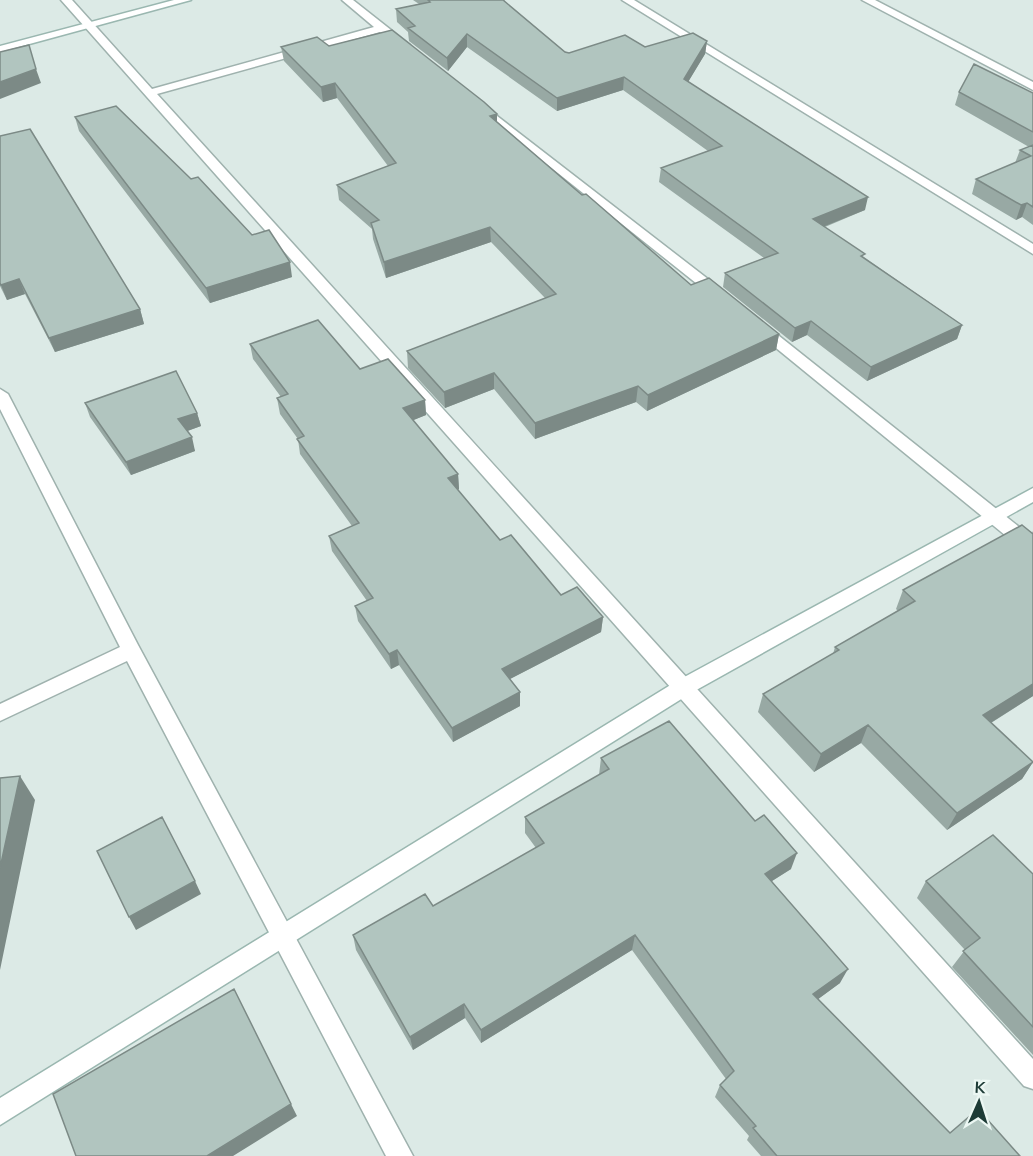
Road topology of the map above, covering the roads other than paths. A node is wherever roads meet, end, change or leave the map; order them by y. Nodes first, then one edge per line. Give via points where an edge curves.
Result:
1 (66, 0) edge
2 (186, 0) edge
3 (347, 0) edge
4 (627, 0) edge
5 (867, 0) edge
6 (89, 26) junction
7 (382, 28) junction
8 (0, 49) edge
9 (419, 57) edge
10 (1033, 87) edge
11 (150, 93) junction
12 (465, 93) edge
13 (1033, 250) edge
14 (732, 304) edge
15 (750, 319) edge
16 (0, 394) edge
17 (1033, 494) edge
18 (993, 516) junction
19 (1033, 548) edge
20 (131, 650) junction
21 (684, 687) junction
22 (0, 713) edge
23 (282, 936) junction
24 (1033, 1077) edge
25 (0, 1112) edge
26 (400, 1156) edge

1 - 6 street
2 - 6 street
3 - 7 street
4 - 13 street
5 - 10 street
6 - 8 street
6 - 11 street
7 - 9 street
7 - 11 street
11 - 21 street
12 - 14 street
15 - 18 street
16 - 20 street
17 - 18 street
18 - 19 street
18 - 21 street
20 - 22 street
20 - 23 street
21 - 23 street
21 - 24 street
23 - 25 street
23 - 26 street

